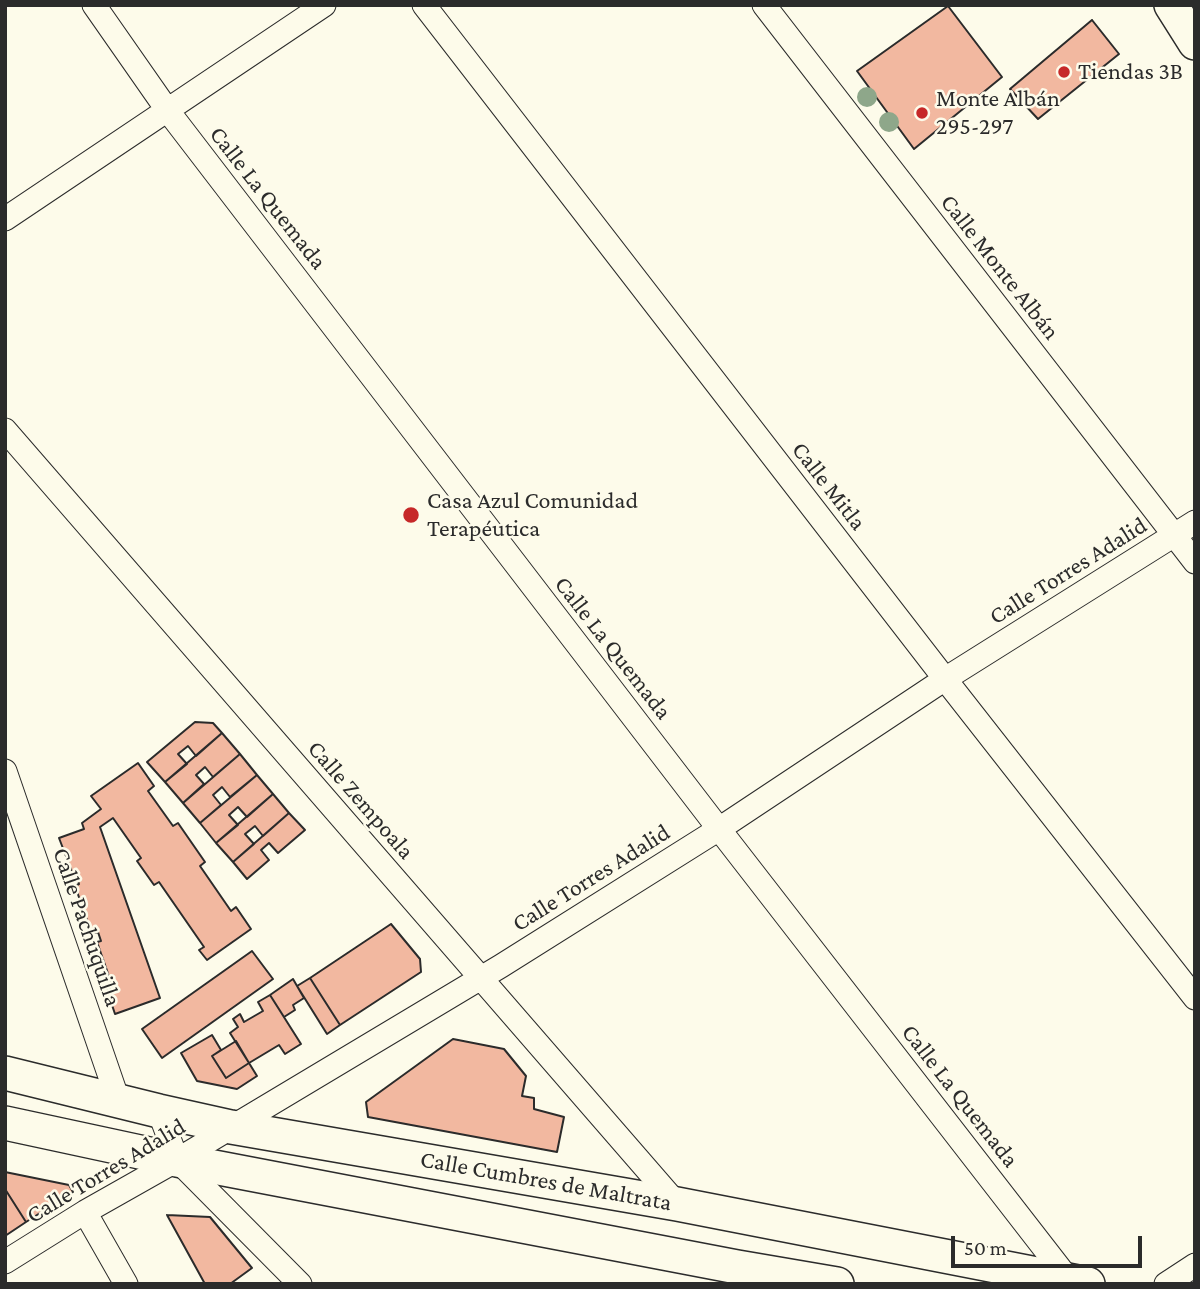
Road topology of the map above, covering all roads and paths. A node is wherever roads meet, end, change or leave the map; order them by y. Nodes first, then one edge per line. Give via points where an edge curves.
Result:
1 (94, 5) edge
2 (324, 5) edge
3 (424, 5) edge
4 (764, 5) edge
5 (1171, 5) edge
6 (1195, 43) edge
7 (168, 111) junction
8 (5, 219) edge
9 (5, 430) edge
10 (1195, 522) edge
11 (1174, 535) junction
12 (1195, 562) edge
13 (945, 679) junction
14 (5, 771) edge
15 (719, 829) junction
16 (481, 979) junction
17 (1195, 998) edge
18 (5, 1073) edge
19 (118, 1100) junction
20 (159, 1111) junction
21 (5, 1123) edge
22 (231, 1127) junction
23 (177, 1160) junction
24 (677, 1203) junction
25 (85, 1212) junction
26 (5, 1262) edge
27 (1195, 1265) edge
28 (744, 1275) edge
29 (1077, 1283) edge
30 (126, 1284) edge
31 (300, 1284) edge
32 (837, 1284) edge
33 (1166, 1284) edge

1 - 7 street, Calle La Quemada
2 - 7 street
3 - 13 street, Calle Mitla
4 - 11 street, Calle Monte Albán
5 - 6 main road
7 - 8 street
7 - 15 street, Calle La Quemada
9 - 16 street, Calle Zempoala
10 - 11 street, Calle Torres Adalid
11 - 12 street, Calle Monte Albán
11 - 13 street, Calle Torres Adalid
13 - 15 street, Calle Torres Adalid
13 - 17 street, Calle Mitla
14 - 19 street, Calle Pachuquilla
15 - 16 street, Calle Torres Adalid
15 - 29 street, Calle La Quemada
16 - 22 street, Calle Torres Adalid
16 - 24 street, Calle Zempoala
18 - 19 main road, Calle Cumbres de Maltrata
19 - 20 main road, Calle Cumbres de Maltrata
20 - 22 main road, Calle Cumbres de Maltrata
20 - 23 street
21 - 23 main road, Calle Cumbres de Maltrata
22 - 23 street, Calle Torres Adalid
22 - 24 main road, Calle Cumbres de Maltrata
23 - 25 street, Calle Torres Adalid
23 - 28 main road, Calle Cumbres de Maltrata
23 - 31 street
24 - 29 main road, Calle Cumbres de Maltrata
25 - 26 street, Calle Torres Adalid
25 - 30 street
27 - 33 street
28 - 32 main road, Calle Cumbres de Maltrata

